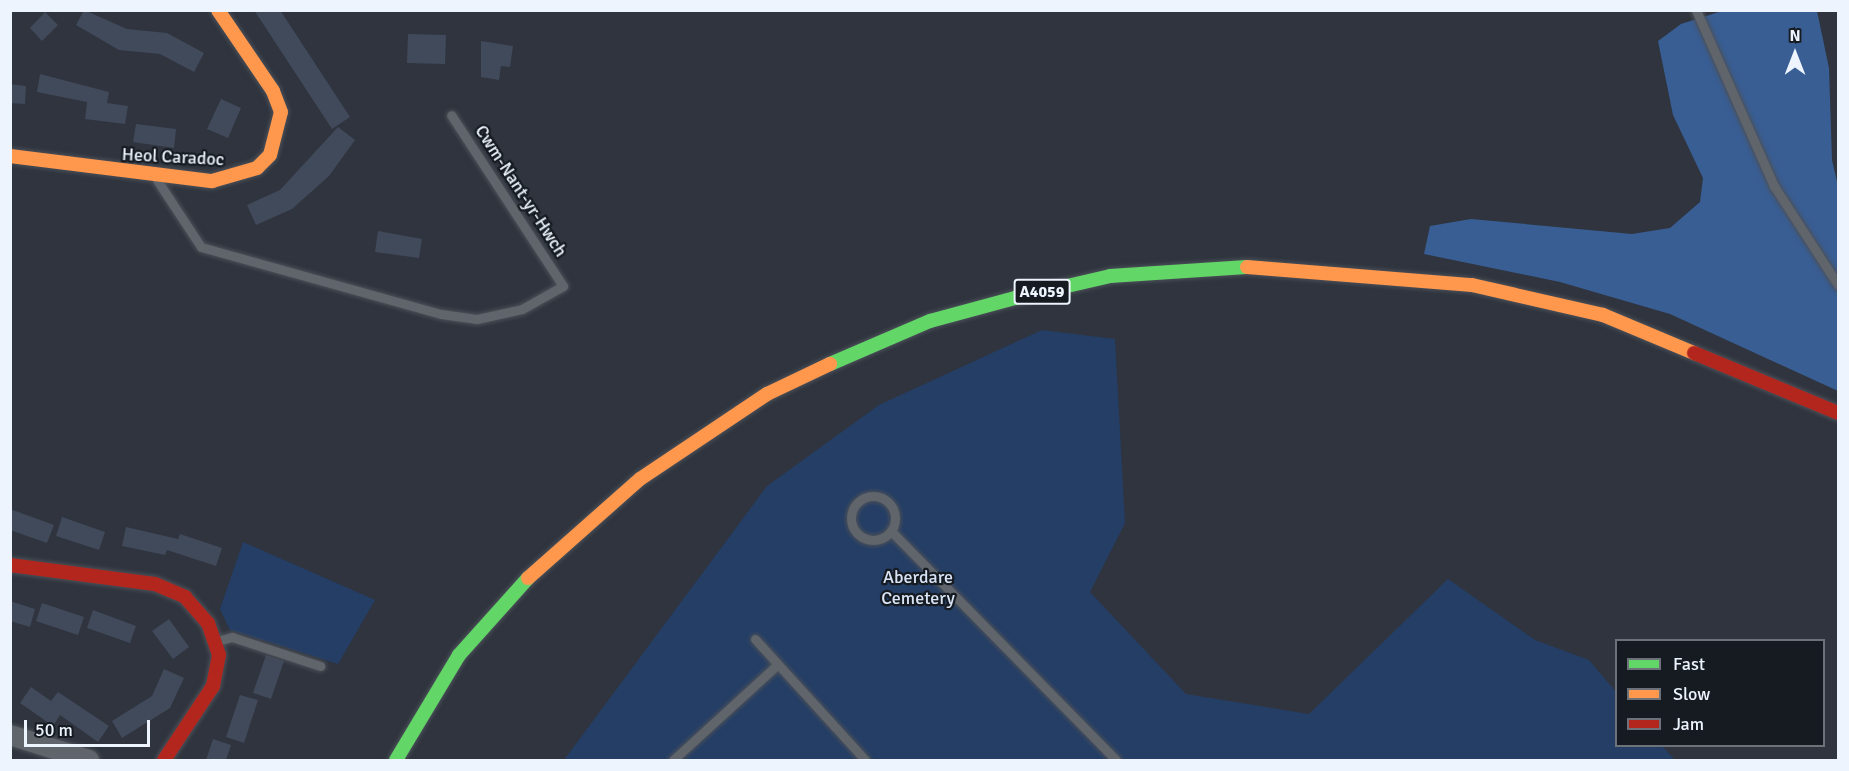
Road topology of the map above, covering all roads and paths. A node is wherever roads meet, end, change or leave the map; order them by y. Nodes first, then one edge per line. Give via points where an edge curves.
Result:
1 (218, 10) edge
2 (1696, 10) edge
3 (451, 115) dead end
4 (10, 156) edge
5 (154, 175) junction
6 (1839, 285) edge
7 (1839, 413) edge
8 (894, 534) junction
9 (10, 566) edge
10 (755, 639) dead end
11 (214, 642) junction
12 (777, 665) junction
13 (320, 666) dead end
14 (10, 735) edge
15 (89, 760) edge
16 (164, 760) edge
17 (396, 760) edge
18 (673, 760) edge
19 (864, 760) edge
20 (1116, 760) edge

1 - 5 main road, Heol Caradoc via 273,91 280,112 278,136 270,155 240,177 212,181
2 - 6 lane via 1774,186
3 - 5 lane, Cwm-Nant-yr-Hwch via 563,285 522,309 477,319 388,301 201,246
4 - 5 main road, Heol Caradoc
7 - 17 main road, A4059 via 1603,315 1472,285 1282,266 1192,268 1110,276 1015,298 930,321 841,358 767,394 640,479 559,546 501,605 459,655
8 - 8 lane via 896,518 884,500 871,496 852,505 849,516 859,535 878,539
8 - 20 lane
9 - 11 main road via 155,584 185,597 208,623
10 - 12 lane
11 - 13 lane via 232,637
11 - 16 main road via 219,655 213,686
12 - 18 lane
12 - 19 lane
14 - 15 street

